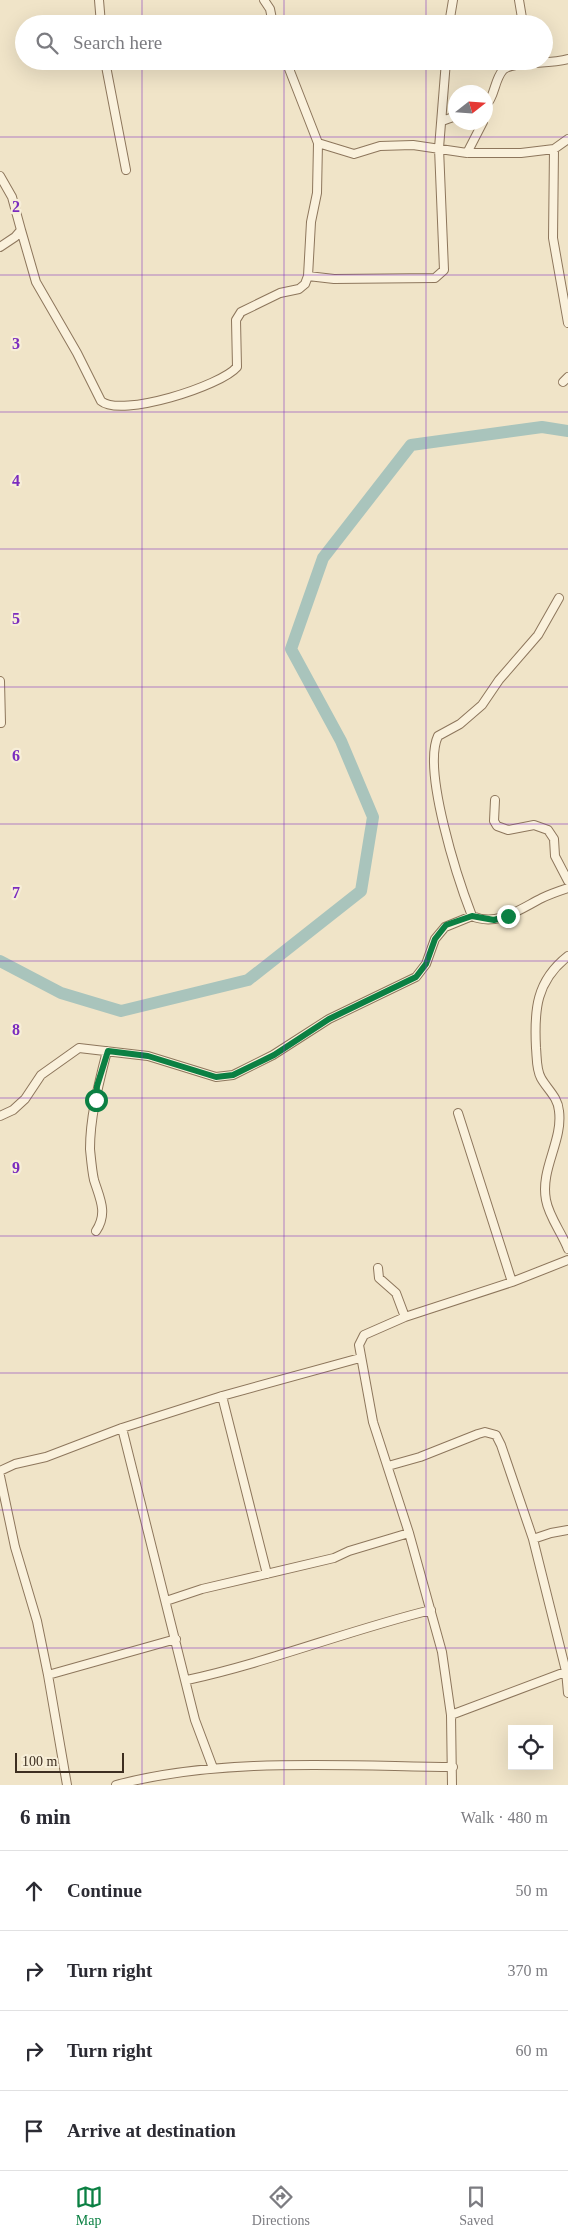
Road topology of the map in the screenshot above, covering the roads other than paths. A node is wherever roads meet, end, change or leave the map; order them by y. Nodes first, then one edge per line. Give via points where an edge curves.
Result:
1 (99, 0) edge
2 (264, 0) edge
3 (453, 0) edge
4 (519, 0) edge
5 (100, 15) edge
6 (272, 15) edge
7 (450, 15) edge
8 (522, 15) edge
9 (568, 59) edge
10 (553, 63) edge
11 (107, 70) edge
12 (290, 70) edge
13 (445, 70) edge
14 (504, 70) edge
15 (493, 89) edge
16 (448, 119) edge
17 (442, 121) junction
18 (479, 130) edge
19 (568, 139) edge
20 (318, 143) junction
21 (439, 148) junction
22 (554, 149) junction
23 (467, 153) junction
24 (126, 170) dead end
25 (0, 176) edge
26 (21, 230) junction
27 (0, 248) edge
28 (308, 276) junction
29 (568, 323) edge
30 (559, 598) dead end
31 (0, 682) edge
32 (1, 723) edge
33 (494, 800) dead end
34 (568, 881) edge
35 (568, 888) edge
36 (472, 916) junction
37 (568, 956) edge
38 (108, 1051) junction
39 (458, 1113) dead end
40 (0, 1116) edge
41 (96, 1231) dead end
42 (568, 1248) edge
43 (568, 1260) edge
44 (378, 1268) dead end
45 (512, 1282) junction
46 (405, 1317) junction
47 (360, 1358) junction
48 (222, 1396) junction
49 (122, 1428) junction
50 (388, 1466) junction
51 (0, 1470) edge
52 (0, 1476) edge
53 (568, 1530) edge
54 (409, 1533) junction
55 (533, 1539) junction
56 (267, 1574) junction
57 (166, 1601) junction
58 (431, 1610) junction
59 (176, 1639) junction
60 (567, 1671) edge
61 (48, 1675) junction
62 (187, 1680) junction
63 (568, 1692) edge
64 (451, 1715) junction
65 (452, 1767) junction
66 (213, 1768) junction
67 (66, 1785) edge
68 (116, 1785) edge
69 (452, 1785) edge

1 - 5 street
2 - 6 street
3 - 7 street
4 - 8 street
9 - 10 street
11 - 24 street
12 - 20 street
13 - 17 street
14 - 15 street
16 - 17 street
17 - 21 street
18 - 23 street
19 - 22 street
20 - 21 street via 354,154 380,146
20 - 28 street
21 - 23 street
21 - 28 street via 445,267 440,275 434,278 334,279
22 - 23 street
22 - 29 street via 553,238
25 - 26 street via 12,197
26 - 27 street
26 - 28 street via 36,282 101,401 111,406 181,394 232,372 237,366 236,320 240,312 280,293 298,289
30 - 36 street via 538,635 482,704 457,727 440,734 437,740 434,756 442,817
31 - 32 street
33 - 34 street via 497,826 508,830 534,825 552,834 554,854
35 - 36 street via 508,916 494,920
36 - 38 street via 445,927 435,939 426,964 416,977 329,1019 274,1055 233,1075 216,1077 157,1058
37 - 42 street via 544,982 535,1022 540,1077 554,1096 560,1121 547,1166 546,1201
38 - 40 street via 76,1049 41,1075 26,1099
38 - 41 street via 97,1086 90,1149 103,1212
39 - 45 street
43 - 45 street
44 - 46 street via 380,1278 396,1293
45 - 46 street
46 - 47 street via 364,1335 359,1345
47 - 48 street
47 - 50 street via 373,1422
48 - 49 street
48 - 56 street
49 - 51 street via 46,1458
49 - 57 street
50 - 54 street
50 - 55 street via 478,1434 496,1435
52 - 61 street
53 - 55 street
54 - 56 street via 334,1558
54 - 58 street
55 - 60 street
56 - 57 street
57 - 59 street
58 - 62 street via 391,1619 278,1657
58 - 64 street via 442,1652
59 - 61 street
59 - 62 street
60 - 63 street
60 - 64 street
61 - 67 street
62 - 66 street via 195,1720
64 - 65 street
65 - 66 street
65 - 69 street
66 - 68 street

